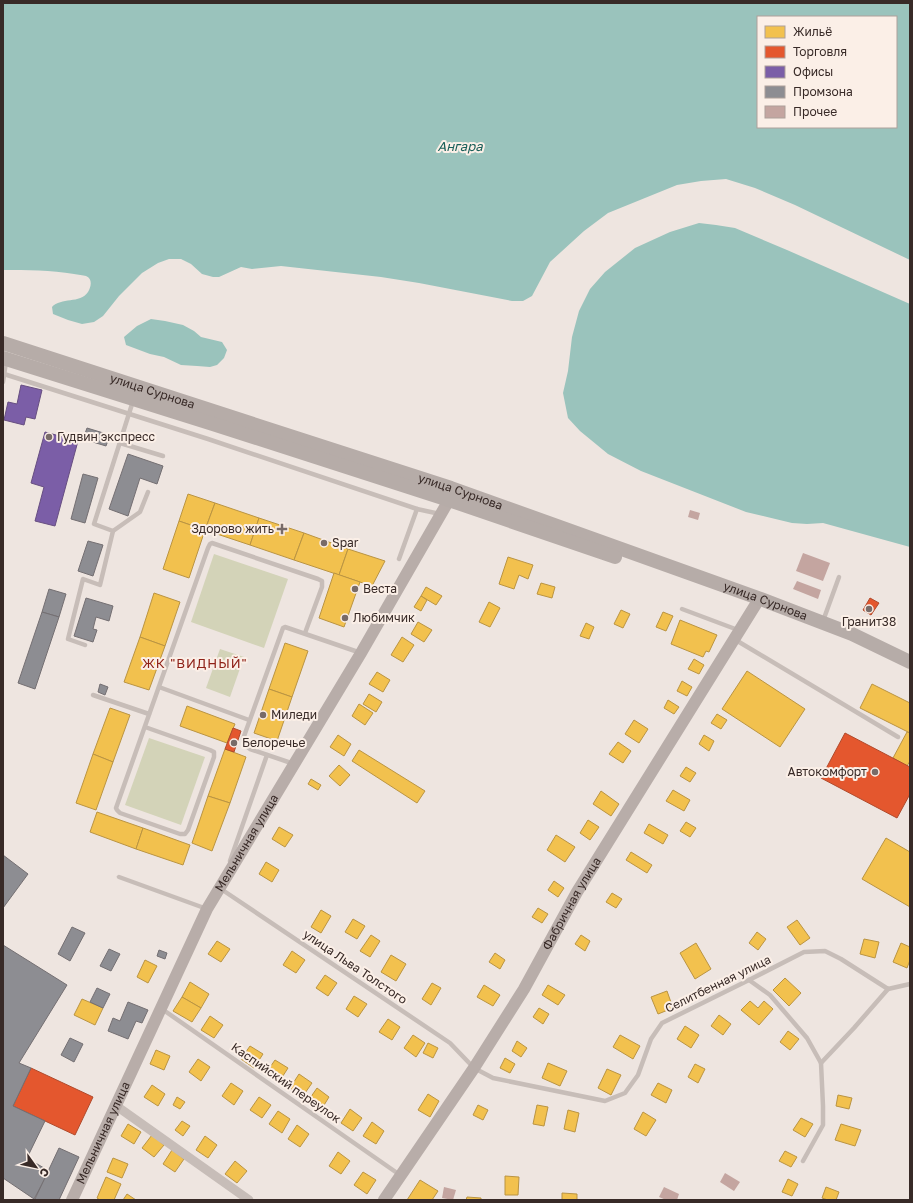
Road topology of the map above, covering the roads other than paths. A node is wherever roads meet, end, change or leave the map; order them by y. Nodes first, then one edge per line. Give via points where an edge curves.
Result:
1 (3, 343) edge
2 (5, 359) edge
3 (4, 374) junction
4 (3, 382) edge
5 (134, 399) junction
6 (129, 414) junction
7 (120, 443) junction
8 (163, 456) dead end
9 (148, 492) dead end
10 (449, 500) junction
11 (417, 509) junction
12 (441, 514) junction
13 (113, 531) junction
14 (399, 559) dead end
15 (839, 577) dead end
16 (756, 604) junction
17 (682, 609) dead end
18 (823, 623) junction
19 (306, 633) junction
20 (737, 635) junction
21 (85, 645) dead end
22 (361, 653) junction
23 (910, 662) edge
24 (910, 670) edge
25 (159, 687) junction
26 (93, 695) dead end
27 (150, 714) junction
28 (249, 720) junction
29 (145, 727) junction
30 (898, 737) dead end
31 (267, 755) junction
32 (294, 764) junction
33 (119, 877) dead end
34 (221, 886) junction
35 (207, 909) junction
36 (750, 980) junction
37 (910, 984) edge
38 (888, 989) junction
39 (160, 1008) junction
40 (820, 1063) junction
41 (474, 1068) junction
42 (115, 1105) junction
43 (803, 1161) dead end
44 (400, 1175) junction
45 (72, 1200) edge
46 (249, 1200) edge
47 (384, 1200) edge

1 - 18 main road, улица Сурнова via 451,488 761,598
2 - 3 lane
2 - 5 main road, улица Сурнова
3 - 4 lane
3 - 6 lane
5 - 6 lane
5 - 10 main road, улица Сурнова
6 - 7 lane
6 - 11 lane
7 - 8 lane
7 - 13 lane via 94,524
9 - 13 lane via 140,512
10 - 12 street, Мельничная улица
10 - 16 main road, улица Сурнова
11 - 12 lane
11 - 14 lane
12 - 22 street, Мельничная улица
13 - 21 lane via 100,585 83,578 68,639
15 - 18 lane
16 - 20 street, Фабричная улица
16 - 24 main road, улица Сурнова
17 - 20 lane
18 - 23 main road, улица Сурнова
19 - 22 lane
19 - 25 lane via 322,581 210,544
19 - 28 lane via 283,628
20 - 30 lane
20 - 41 street, Фабричная улица via 578,892 524,989
22 - 32 street, Мельничная улица
25 - 27 lane
25 - 28 lane
26 - 27 lane
27 - 29 lane
28 - 31 lane via 243,736 245,745
29 - 29 lane via 117,810 184,834 188,830 214,752
31 - 32 lane
31 - 34 lane
32 - 34 street, Мельничная улица
33 - 35 lane
34 - 35 street, Мельничная улица
34 - 41 lane, улица Льва Толстого via 450,1043
35 - 39 street, Мельничная улица
36 - 38 lane, Селитбенная улица via 804,952 825,951
36 - 40 lane via 770,994 803,1032
36 - 41 lane, Селитбенная улица via 662,1023 651,1039 638,1075 625,1093 605,1101 493,1078
37 - 38 lane
38 - 40 lane
39 - 42 street, Мельничная улица
39 - 44 lane, Каспийский переулок
40 - 43 lane via 823,1125
41 - 44 street, Фабричная улица
42 - 45 street, Мельничная улица
42 - 46 street
44 - 47 street, Фабричная улица

